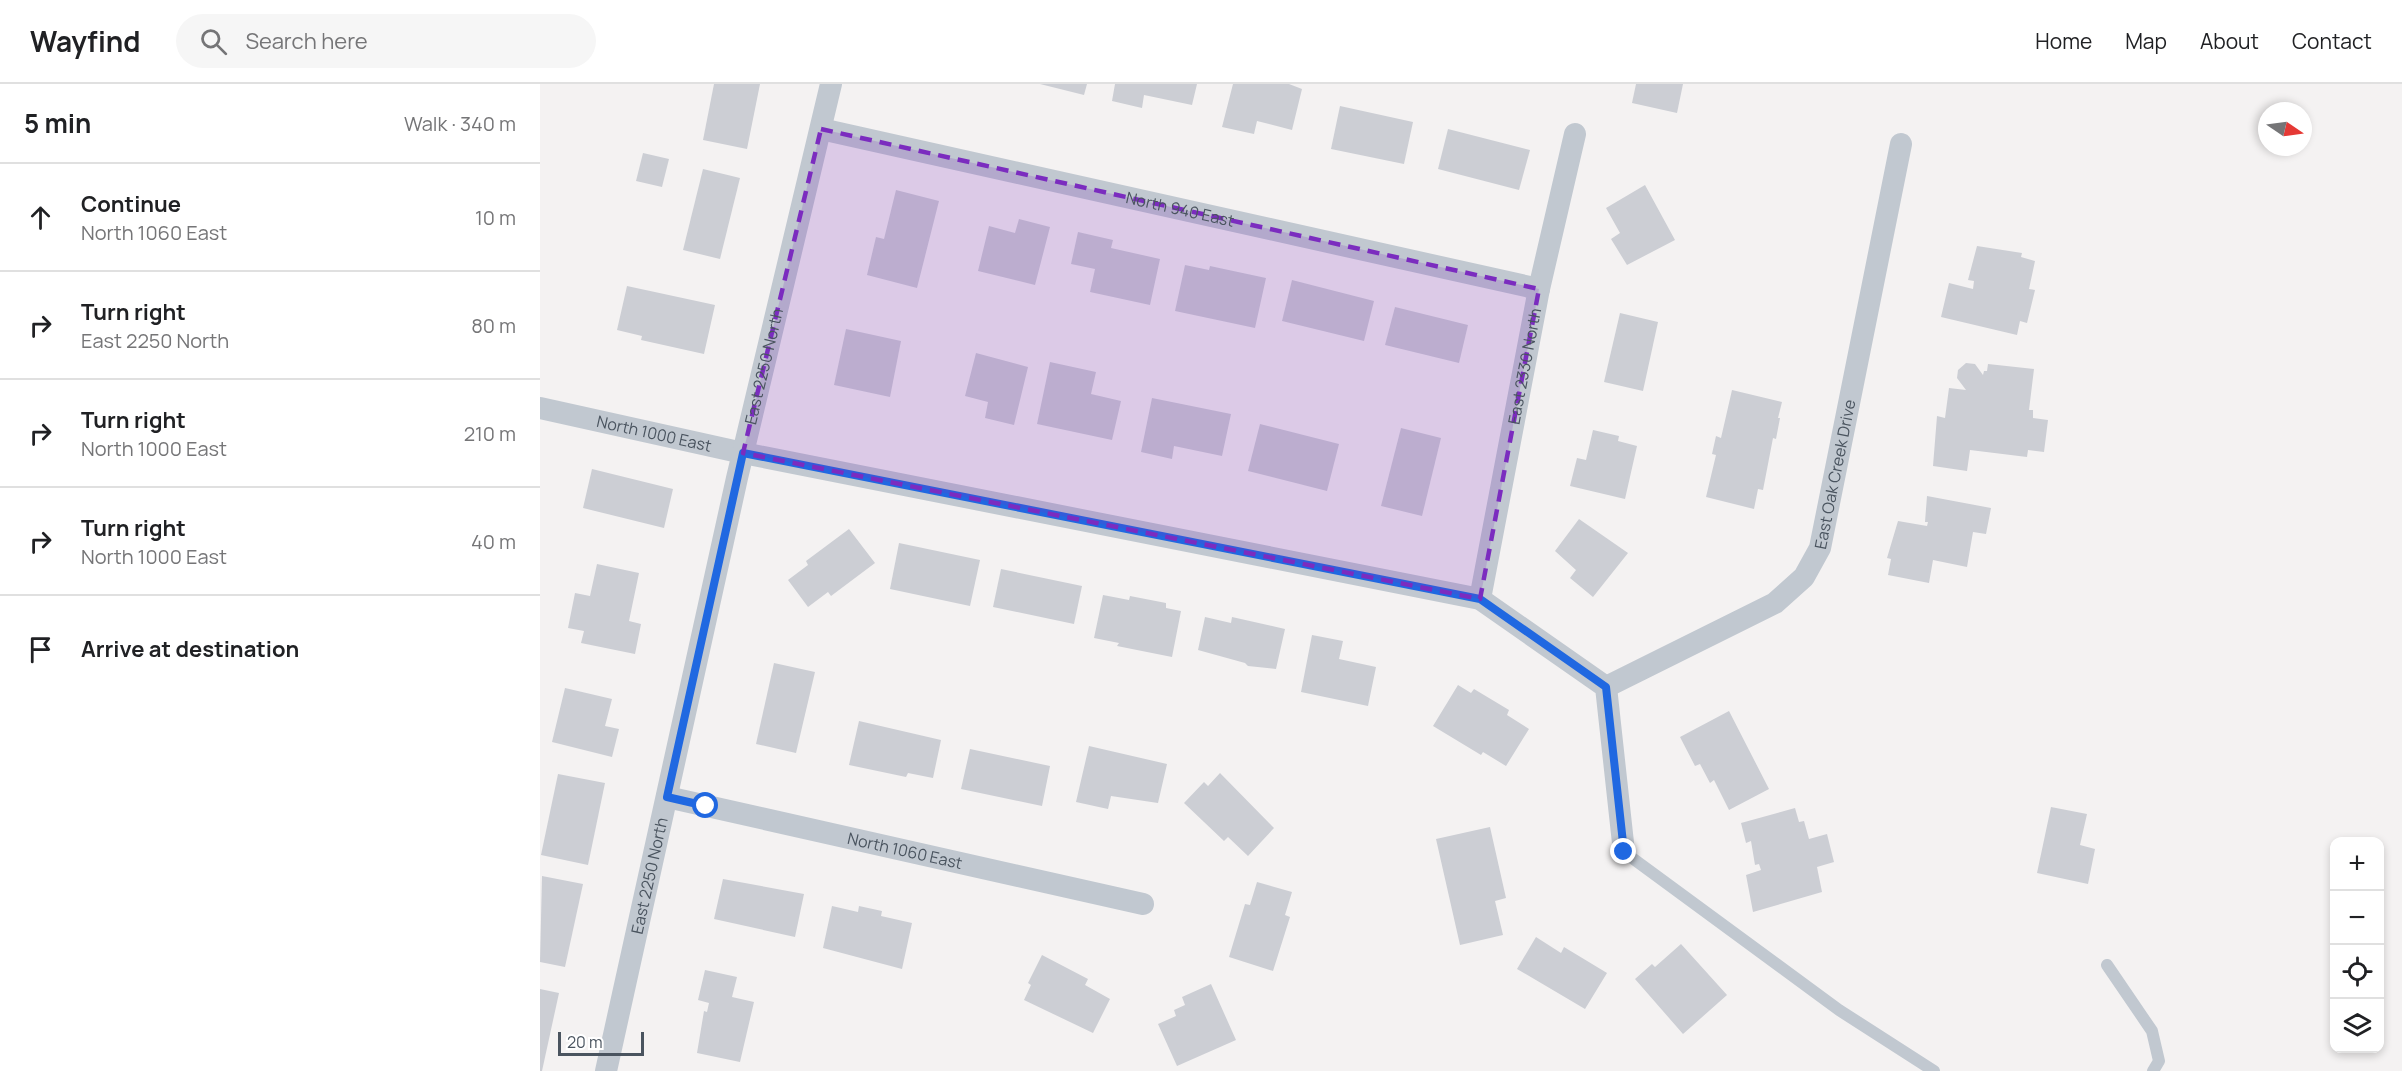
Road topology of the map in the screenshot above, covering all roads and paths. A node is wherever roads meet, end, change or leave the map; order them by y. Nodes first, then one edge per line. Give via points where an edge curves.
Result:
1 (831, 84) edge
2 (821, 129) junction
3 (1575, 134) dead end
4 (1901, 144) dead end
5 (1539, 289) junction
6 (540, 408) edge
7 (743, 453) junction
8 (1480, 599) junction
9 (1606, 687) junction
10 (667, 797) junction
11 (1624, 852) joint
12 (1143, 904) dead end
13 (2107, 965) dead end
14 (606, 1071) edge
15 (1934, 1071) edge
16 (2152, 1071) edge

1 - 2 street, East 2250 North
2 - 5 street, North 940 East
2 - 7 street, East 2250 North
3 - 5 street, East 2330 North
4 - 9 street, East Oak Creek Drive via 1820,548 1804,577 1775,603
5 - 8 street, East 2330 North
6 - 7 street, North 1000 East
7 - 8 street, North 1000 East
7 - 10 street, East 2250 North
8 - 9 street, North 1000 East
9 - 11 street
10 - 12 street, North 1060 East
10 - 14 street, East 2250 North
11 - 15 lane via 1839,1010
13 - 16 lane via 2152,1031 2159,1060

